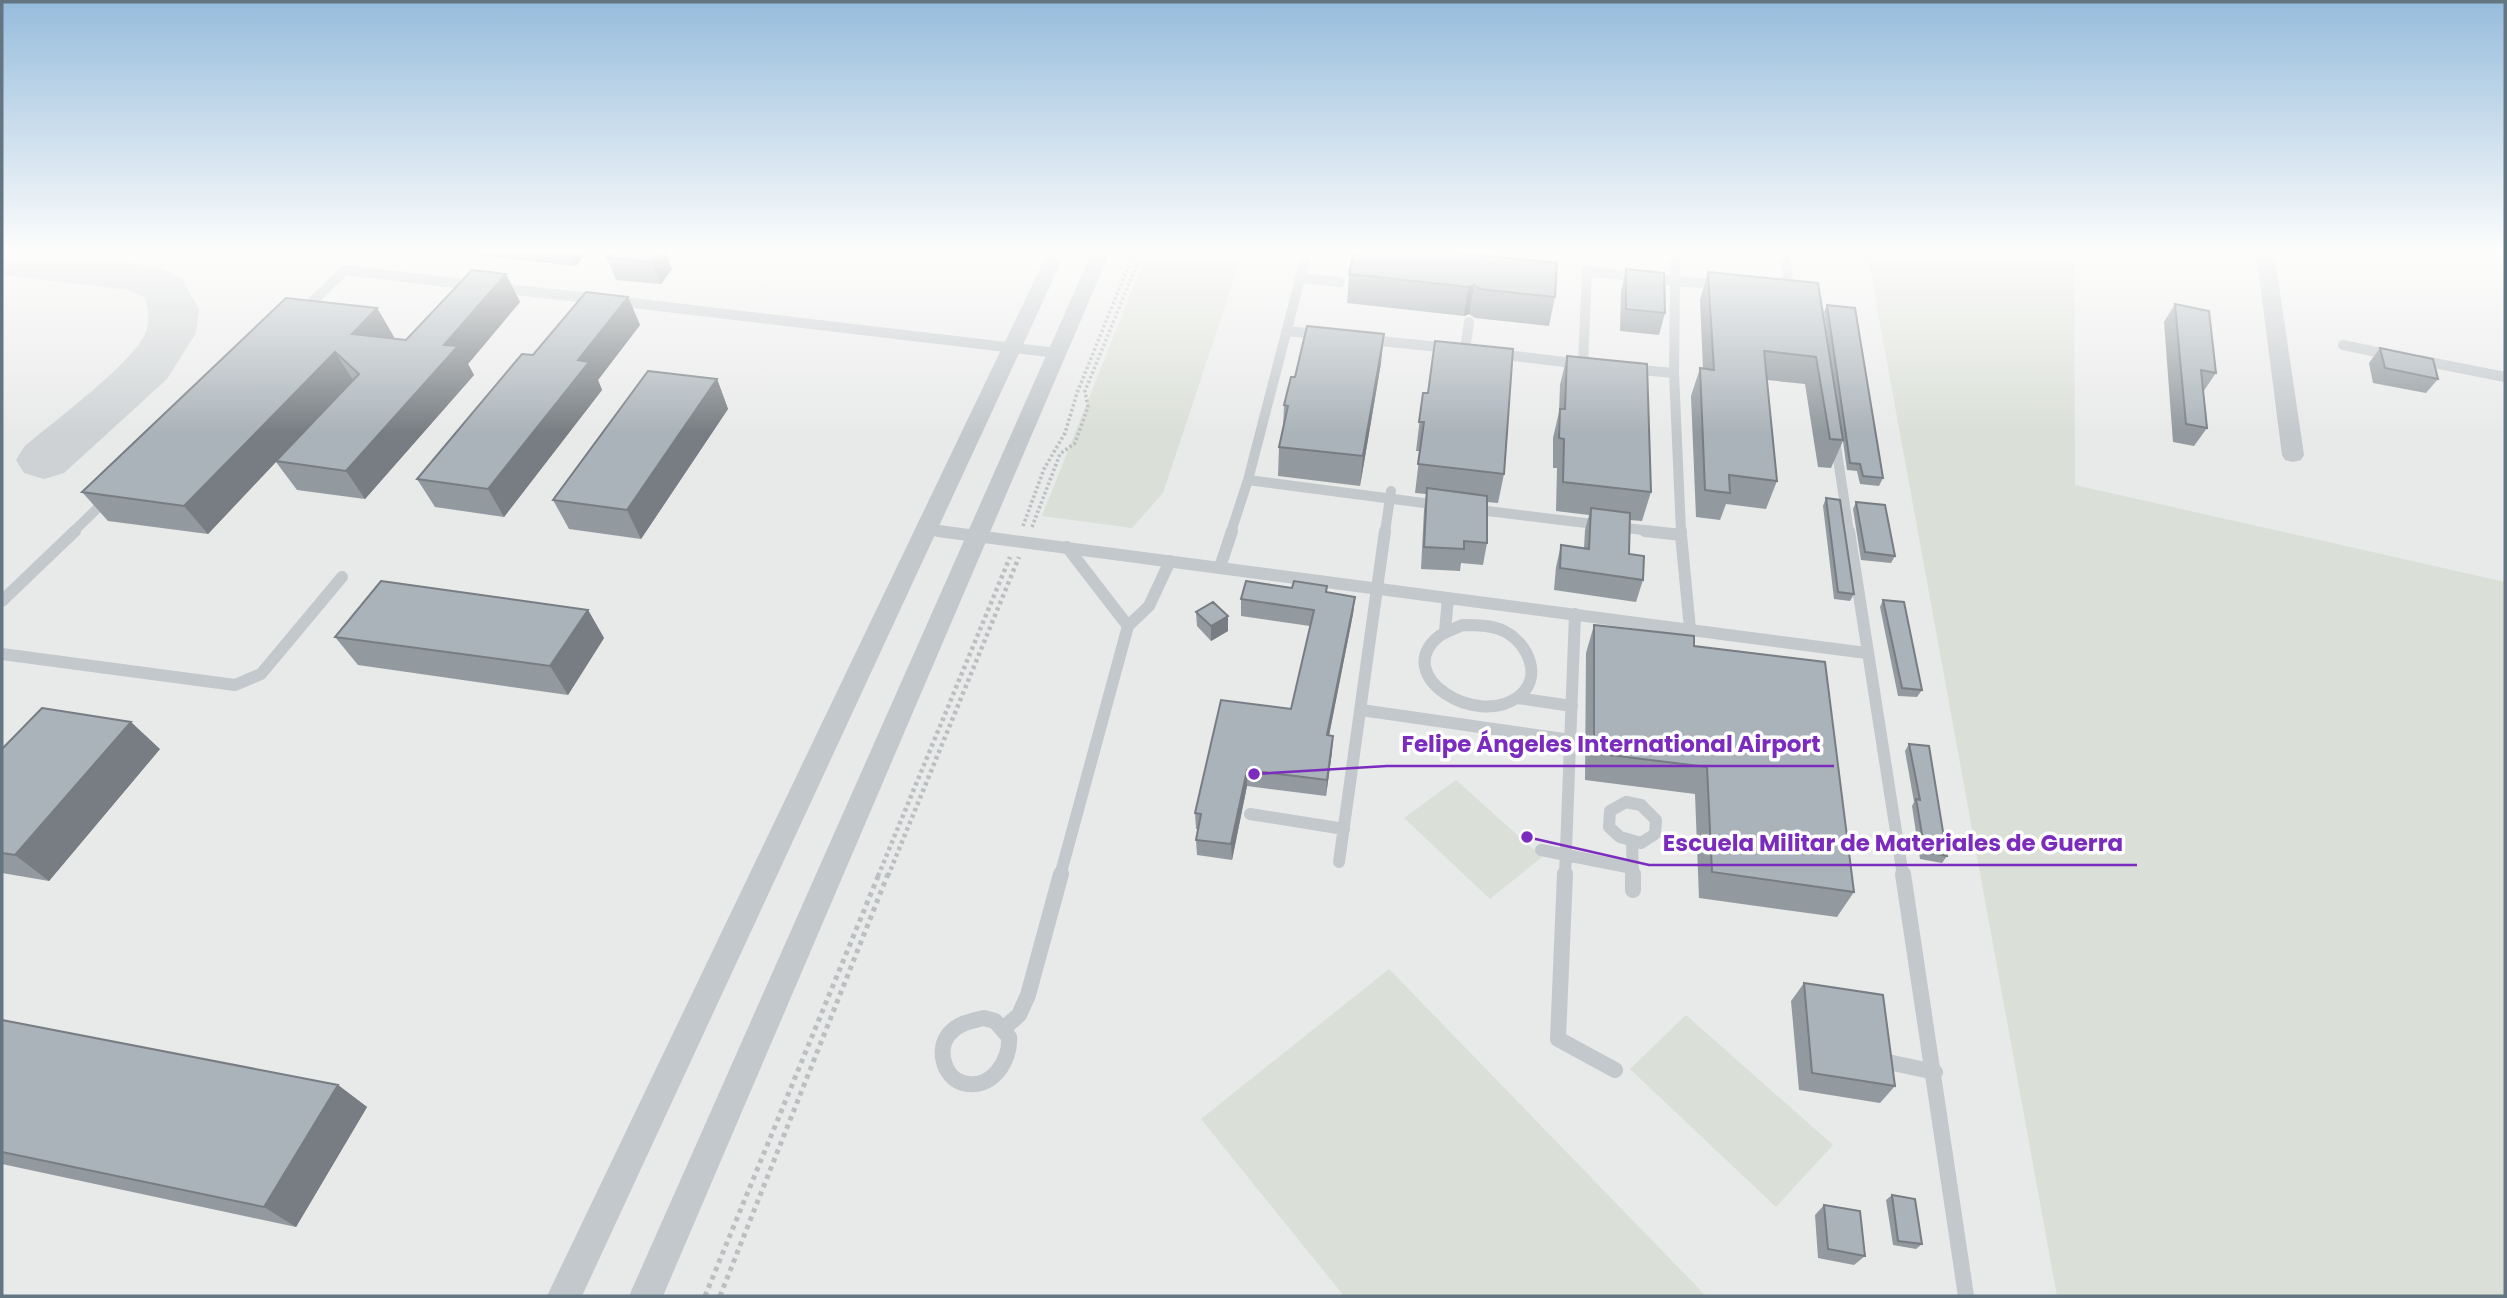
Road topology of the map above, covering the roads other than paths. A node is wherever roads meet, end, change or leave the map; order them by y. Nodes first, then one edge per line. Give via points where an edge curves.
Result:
1 (301, 313) edge
2 (714, 313) edge
3 (1029, 313) edge
4 (1075, 313) edge
5 (1291, 313) edge
6 (1588, 313) edge
7 (1675, 313) edge
8 (2273, 313) edge
9 (295, 318) edge
10 (1469, 322) dead end
11 (1286, 331) junction
12 (1327, 335) edge
13 (1354, 338) edge
14 (2343, 345) dead end
15 (1013, 347) junction
16 (1465, 350) junction
17 (1478, 352) edge
18 (1057, 353) junction
19 (1491, 353) edge
20 (2397, 356) edge
21 (2411, 358) edge
22 (1619, 368) edge
23 (1674, 373) junction
24 (2505, 377) edge
25 (1833, 423) edge
26 (2292, 455) dead end
27 (1248, 480) junction
28 (115, 491) edge
29 (1390, 495) junction
30 (926, 529) junction
31 (1681, 534) junction
32 (978, 536) junction
33 (1067, 547) junction
34 (1170, 561) junction
35 (1220, 568) junction
36 (342, 577) dead end
37 (1379, 589) junction
38 (1448, 598) junction
39 (2, 601) edge
40 (1575, 614) junction
41 (1128, 626) junction
42 (1690, 629) junction
43 (1445, 631) junction
44 (1866, 653) junction
45 (2, 654) edge
46 (1517, 698) junction
47 (1572, 706) junction
48 (1361, 710) junction
49 (1571, 740) junction
50 (1250, 814) dead end
51 (1344, 829) junction
52 (1632, 842) dead end
53 (1541, 850) dead end
54 (1567, 856) junction
55 (1339, 862) dead end
56 (1632, 868) junction
57 (1633, 890) dead end
58 (1003, 1028) junction
59 (1888, 1062) edge
60 (1615, 1070) dead end
61 (1935, 1072) junction
62 (564, 1296) edge
63 (646, 1296) edge
64 (1966, 1296) edge

1 - 9 lane
2 - 15 lane
3 - 15 street
4 - 18 street
5 - 11 lane
6 - 19 lane via 1589,365
7 - 23 lane
8 - 26 street
10 - 16 lane
11 - 12 lane
11 - 27 lane
13 - 16 lane
14 - 20 lane
15 - 18 lane
15 - 30 street
16 - 17 lane
18 - 32 street
21 - 24 lane
22 - 23 lane
23 - 31 lane
25 - 44 lane
27 - 29 lane
27 - 35 lane
28 - 39 lane
29 - 31 lane
29 - 37 lane
30 - 32 lane
30 - 62 street
31 - 42 lane
32 - 33 lane
32 - 63 street
33 - 34 lane
33 - 41 lane
34 - 35 lane
34 - 41 lane via 1149,606
35 - 37 lane
36 - 45 lane via 261,674 235,685
37 - 38 lane
37 - 48 lane
38 - 40 lane
38 - 43 lane
40 - 42 lane
40 - 47 lane
41 - 58 lane via 1028,995 1019,1015
42 - 44 lane
43 - 46 lane via 1478,625 1509,634 1521,644 1533,668 1531,681
43 - 46 lane via 1427,648 1424,661 1434,687 1454,701 1479,708 1497,707
44 - 61 lane
46 - 47 lane
47 - 49 lane
48 - 49 lane
48 - 51 lane
49 - 54 lane
50 - 51 lane
51 - 55 lane
52 - 56 lane
53 - 54 lane
54 - 56 lane
54 - 60 lane via 1558,1039
56 - 57 lane
58 - 58 lane via 984,1018 952,1030 941,1049 950,1077 981,1083 1001,1070 1010,1048
59 - 61 lane
61 - 64 lane

